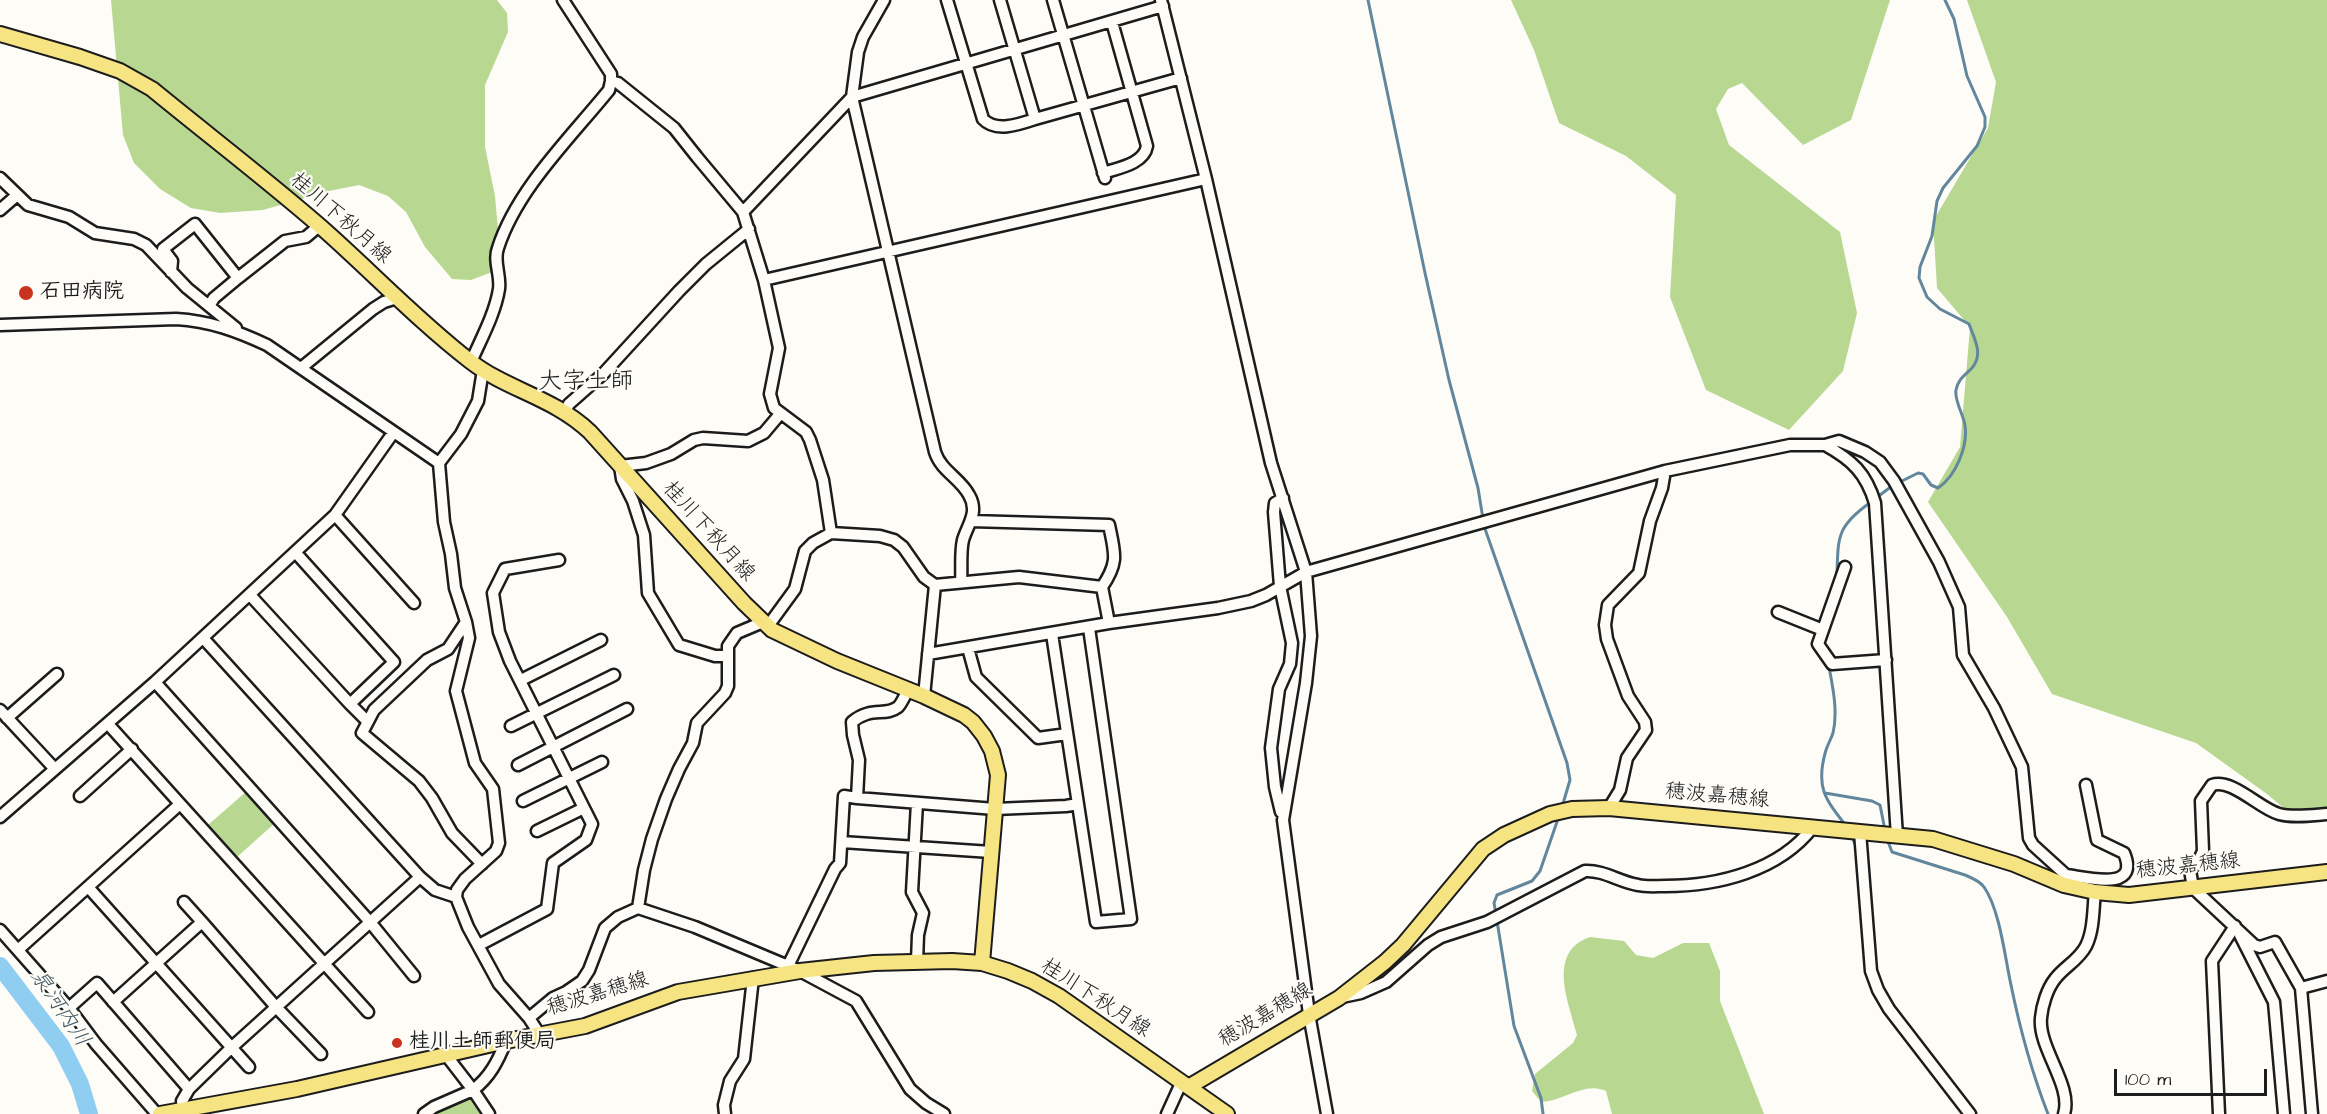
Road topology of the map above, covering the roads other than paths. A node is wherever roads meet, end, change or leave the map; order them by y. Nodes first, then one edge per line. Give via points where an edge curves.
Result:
1 (563, 0) edge
2 (884, 0) edge
3 (947, 0) edge
4 (1000, 0) edge
5 (1053, 0) edge
6 (1162, 3) edge
7 (1112, 22) junction
8 (0, 34) edge
9 (1063, 36) junction
10 (1014, 50) junction
11 (968, 64) junction
12 (1180, 78) junction
13 (611, 81) junction
14 (1132, 92) junction
15 (852, 97) junction
16 (1083, 106) junction
17 (1035, 119) junction
18 (0, 178) edge
19 (1206, 179) junction
20 (16, 196) junction
21 (0, 210) edge
22 (743, 212) junction
23 (319, 226) junction
24 (748, 229) junction
25 (889, 252) junction
26 (171, 272) junction
27 (238, 278) junction
28 (764, 280) junction
29 (397, 298) junction
30 (209, 306) junction
31 (0, 325) edge
32 (239, 331) junction
33 (471, 362) junction
34 (301, 368) junction
35 (483, 370) junction
36 (566, 411) junction
37 (780, 414) junction
38 (393, 433) junction
39 (1826, 445) junction
40 (439, 463) junction
41 (620, 466) junction
42 (1665, 471) junction
43 (1283, 498) junction
44 (335, 515) junction
45 (971, 521) junction
46 (831, 533) junction
47 (296, 553) junction
48 (559, 560) dead end
49 (1845, 567) dead end
50 (1306, 572) junction
51 (961, 582) junction
52 (935, 585) junction
53 (1280, 586) junction
54 (1102, 588) junction
55 (250, 595) junction
56 (414, 603) dead end
57 (1778, 612) dead end
58 (466, 622) junction
59 (1108, 623) junction
60 (766, 624) junction
61 (1089, 628) junction
62 (1823, 630) junction
63 (1052, 634) junction
64 (203, 638) junction
65 (601, 640) dead end
66 (968, 648) junction
67 (928, 654) junction
68 (727, 656) junction
69 (1886, 660) junction
70 (394, 662) junction
71 (57, 674) dead end
72 (614, 675) dead end
73 (408, 676) junction
74 (520, 680) junction
75 (155, 682) junction
76 (908, 690) junction
77 (924, 696) junction
78 (350, 704) junction
79 (627, 709) dead end
80 (536, 713) junction
81 (4, 714) edge
82 (367, 721) junction
83 (108, 724) junction
84 (512, 726) dead end
85 (1067, 734) junction
86 (554, 747) junction
87 (132, 749) junction
88 (602, 762) dead end
89 (518, 765) dead end
90 (54, 768) junction
91 (569, 778) junction
92 (2086, 784) dead end
93 (80, 796) dead end
94 (858, 798) junction
95 (523, 801) dead end
96 (917, 803) junction
97 (180, 804) junction
98 (1078, 804) junction
99 (584, 808) junction
100 (1609, 808) junction
101 (995, 809) junction
102 (2327, 814) edge
103 (0, 817) edge
104 (1283, 820) junction
105 (1813, 828) junction
106 (537, 831) dead end
107 (1860, 832) junction
108 (1897, 836) junction
109 (842, 842) junction
110 (913, 847) junction
111 (991, 852) junction
112 (482, 864) junction
113 (2327, 872) edge
114 (420, 877) junction
115 (2065, 880) junction
116 (88, 887) junction
117 (2193, 888) junction
118 (2095, 892) junction
119 (456, 897) junction
120 (184, 902) dead end
121 (638, 908) junction
122 (202, 922) junction
123 (370, 922) junction
124 (2235, 926) junction
125 (0, 930) edge
126 (478, 945) junction
127 (19, 949) junction
128 (917, 961) junction
129 (324, 963) junction
130 (982, 963) junction
131 (155, 964) junction
132 (794, 969) junction
133 (414, 976) dead end
134 (753, 978) junction
135 (2327, 981) edge
136 (2301, 988) junction
137 (1339, 998) junction
138 (113, 1002) junction
139 (276, 1006) junction
140 (69, 1008) junction
141 (368, 1012) dead end
142 (1310, 1014) junction
143 (529, 1018) junction
144 (540, 1035) junction
145 (506, 1041) junction
146 (231, 1048) junction
147 (321, 1054) dead end
148 (447, 1055) junction
149 (249, 1067) dead end
150 (1186, 1084) junction
151 (189, 1089) junction
152 (473, 1090) junction
153 (926, 1103) junction
154 (183, 1109) junction
155 (158, 1114) edge
156 (424, 1114) edge
157 (489, 1114) edge
158 (725, 1114) edge
159 (918, 1114) edge
160 (944, 1114) edge
161 (1167, 1114) edge
162 (1227, 1114) edge
163 (1326, 1114) edge
164 (1970, 1114) edge
165 (2064, 1114) edge
166 (2219, 1114) edge
167 (2284, 1114) edge
168 (2312, 1114) edge

1 - 13 street via 611,74
2 - 15 street via 858,52
3 - 11 street
4 - 10 street
5 - 9 street
6 - 7 street
6 - 12 street
7 - 9 street
7 - 14 street
8 - 23 main road, 桂川下秋月線 via 120,71 152,89
9 - 10 street
9 - 16 street
10 - 11 street
10 - 17 street
11 - 15 street
11 - 17 street via 987,123 1012,126
12 - 14 street
12 - 19 street
13 - 22 street via 674,128
13 - 33 street via 604,96 547,162 506,229 497,250 496,302
14 - 16 street
14 - 16 street via 1147,141 1146,151 1138,160 1104,176
15 - 22 street
15 - 25 street
16 - 17 street
18 - 20 street
19 - 25 street
19 - 43 street via 1271,463
20 - 21 street
20 - 26 street via 39,210 69,217 95,233 134,239 146,245
22 - 24 street
23 - 27 street via 306,237 285,241
23 - 29 main road, 桂川下秋月線
24 - 28 street
24 - 36 street via 699,271
25 - 28 street
25 - 45 street via 935,452 942,467 971,498
26 - 27 street via 172,261 163,249 195,224
26 - 30 street
27 - 30 street
28 - 37 street via 779,348 770,394
29 - 33 main road, 桂川下秋月線
29 - 34 street via 374,309
30 - 32 street
31 - 32 street via 176,319 198,320
32 - 34 street
33 - 35 main road, 桂川下秋月線
34 - 38 street
35 - 36 main road, 桂川下秋月線
35 - 40 street via 478,401 461,434
36 - 41 main road, 桂川下秋月線
37 - 41 street via 764,433 748,441 703,438 646,463
37 - 46 street via 806,432 810,440
38 - 40 street
38 - 44 street
39 - 42 street via 1790,445
39 - 69 street via 1860,471 1875,503
39 - 115 street via 1839,441 1880,462 1939,562 1959,607 1962,654 2022,767 2029,838
40 - 58 street via 455,588
41 - 60 main road, 桂川下秋月線
41 - 68 street via 644,535 648,592 679,645
42 - 50 street
42 - 100 street via 1639,573 1608,605 1607,639 1628,696 1646,730 1627,758 1620,790
43 - 50 street
43 - 53 street via 1275,503 1274,512
44 - 47 street
44 - 56 street
45 - 51 street via 963,541
45 - 54 street via 1109,525 1116,556
46 - 52 street via 894,540
46 - 60 street via 805,551 795,589
47 - 55 street
47 - 70 street
48 - 74 street via 505,569 493,593 499,632
49 - 62 street
50 - 53 street
50 - 104 street via 1311,636
51 - 52 street
51 - 54 street via 1019,577
52 - 67 street
53 - 59 street via 1251,601
53 - 104 street via 1292,643 1290,664 1277,697 1271,748
54 - 59 street
55 - 64 street
55 - 78 street
57 - 62 street
58 - 73 street via 448,649
58 - 112 street via 468,648 456,691 475,763 493,789 499,843
59 - 61 street
60 - 68 street via 737,633 728,646
60 - 76 main road, 桂川下秋月線 via 790,640
61 - 63 street
61 - 98 street via 1131,919 1096,922
62 - 69 street via 1818,644 1832,664
63 - 66 street
63 - 85 street
64 - 75 street
64 - 114 street
65 - 74 street
66 - 67 street
66 - 85 street via 976,677 1038,738
67 - 77 street
68 - 121 street via 728,686 697,723 693,743 666,799 646,860
69 - 108 street
70 - 73 street
70 - 78 street
71 - 81 street
72 - 80 street
73 - 82 street
74 - 80 street
75 - 83 street
75 - 123 street
76 - 77 main road, 桂川下秋月線
76 - 94 street via 899,706 861,714 852,722 859,760
77 - 101 main road, 桂川下秋月線 via 964,715 984,736 998,775
78 - 82 street
79 - 86 street
80 - 84 street
80 - 86 street
81 - 90 street
82 - 112 street via 362,733 420,781 452,833
83 - 87 street
83 - 90 street
85 - 98 street
86 - 89 street
86 - 91 street
87 - 93 street
87 - 97 street
88 - 91 street
90 - 103 street
91 - 95 street
91 - 99 street
92 - 115 street via 2097,840 2124,854 2126,871 2113,881
94 - 96 street
94 - 109 street via 844,796
96 - 101 street
96 - 110 street
97 - 116 street
97 - 129 street
98 - 101 street
99 - 106 street
99 - 126 street via 592,824 586,840 553,863 547,909
100 - 105 main road, 穂波嘉穂線
100 - 137 main road, 穂波嘉穂線 via 1550,814 1484,849 1403,945
101 - 111 main road, 桂川下秋月線
102 - 117 street via 2280,814 2228,786 2212,785 2201,801 2203,850 2190,870
104 - 142 street
105 - 107 main road, 穂波嘉穂線
105 - 137 street via 1801,843 1732,879 1638,886 1596,871 1585,872 1487,922 1428,945 1386,982
107 - 108 main road, 穂波嘉穂線
107 - 164 street via 1871,971 1878,990
108 - 115 main road, 穂波嘉穂線 via 1933,839
109 - 110 street
109 - 132 street via 840,863
110 - 111 street
110 - 128 street via 912,892 923,913
111 - 130 main road, 桂川下秋月線
112 - 119 street via 465,879
113 - 117 main road, 穂波嘉穂線
114 - 119 street via 435,890
114 - 123 street
115 - 118 main road, 穂波嘉穂線
116 - 127 street
116 - 131 street
117 - 118 main road, 穂波嘉穂線 via 2129,895
117 - 124 street
118 - 165 street via 2086,946 2054,980 2040,1020 2066,1103
119 - 126 street
120 - 122 street
121 - 132 street via 695,927
121 - 143 street via 605,928 582,981
122 - 131 street
122 - 139 street
123 - 129 street
123 - 133 street
124 - 136 street via 2254,945 2275,942
124 - 166 street via 2212,961
124 - 167 street via 2274,1002
125 - 127 street
126 - 143 street via 499,984
127 - 140 street
128 - 130 main road, 穂波嘉穂線
128 - 132 main road, 穂波嘉穂線
129 - 139 street
129 - 141 street
130 - 150 main road, 桂川下秋月線 via 1032,981 1059,996
131 - 138 street
131 - 146 street
132 - 134 main road, 穂波嘉穂線
132 - 153 street via 856,1001 910,1089
134 - 144 main road, 穂波嘉穂線 via 678,992 585,1026
134 - 158 street via 744,1059 730,1081
135 - 136 street
136 - 168 street
137 - 142 main road, 穂波嘉穂線
138 - 140 street via 97,983
138 - 151 street
139 - 146 street
139 - 147 street
140 - 155 street
142 - 150 main road, 穂波嘉穂線
142 - 163 street
143 - 144 street
144 - 145 main road, 穂波嘉穂線
145 - 148 main road, 穂波嘉穂線
145 - 152 street via 493,1069
146 - 149 street
146 - 151 street
148 - 152 street
148 - 154 main road, 穂波嘉穂線 via 297,1089
150 - 161 street
150 - 162 main road, 桂川下秋月線
151 - 154 street via 182,1101
152 - 156 street
152 - 157 street
153 - 159 street
153 - 160 street
154 - 155 main road, 穂波嘉穂線

